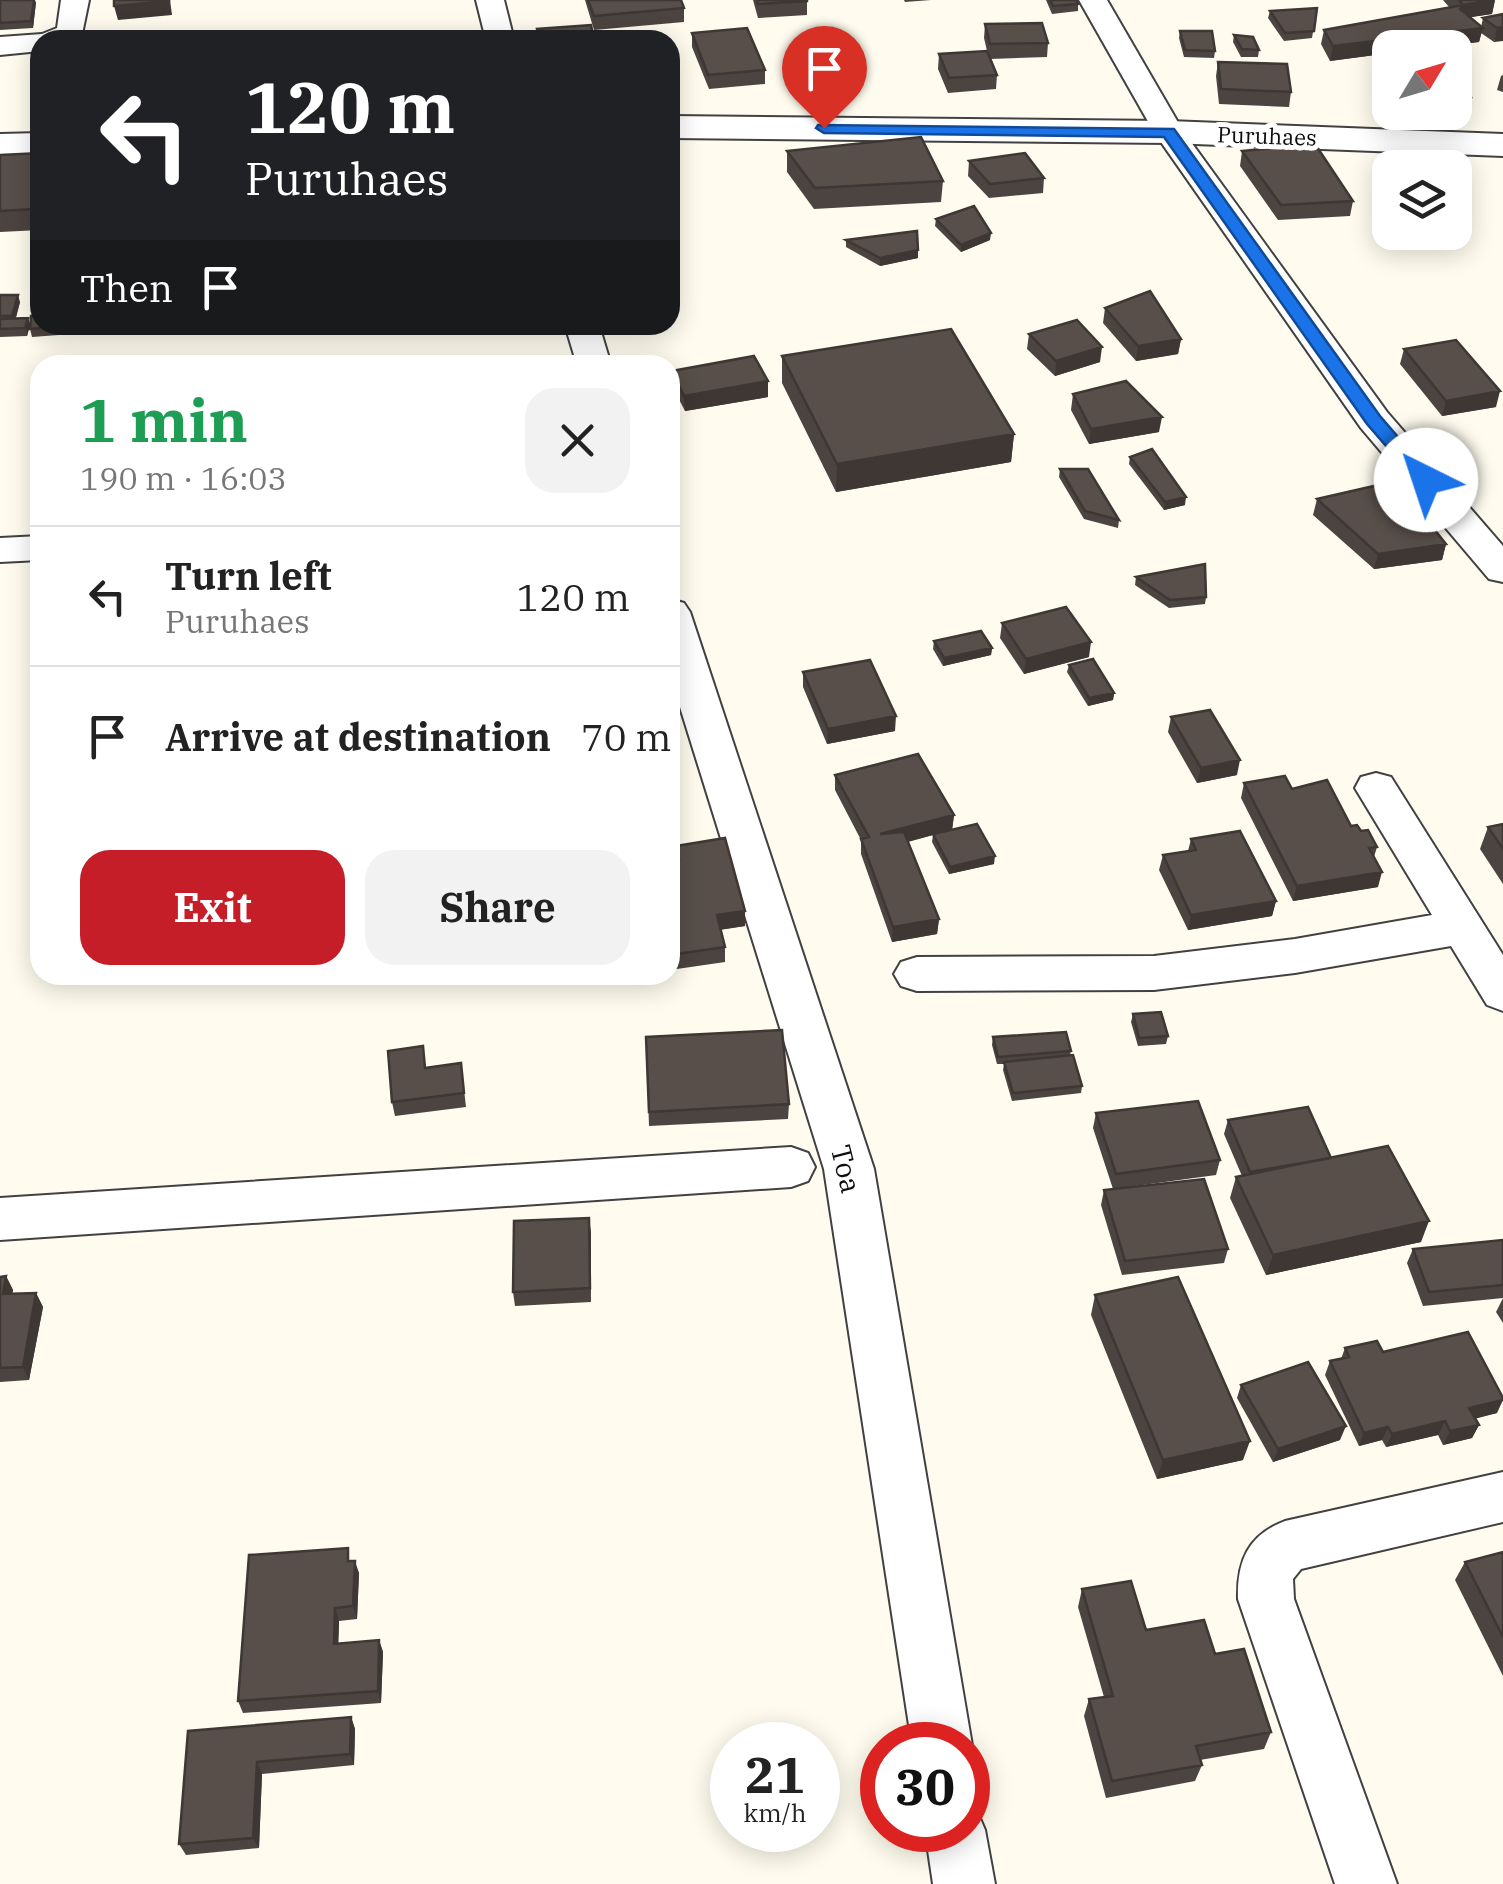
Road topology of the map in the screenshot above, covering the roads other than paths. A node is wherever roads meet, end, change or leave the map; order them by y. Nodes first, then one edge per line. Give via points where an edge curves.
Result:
1 (75, 0) edge
2 (490, 0) edge
3 (1093, 0) edge
4 (71, 30) edge
5 (498, 30) edge
6 (30, 43) edge
7 (0, 46) edge
8 (680, 126) edge
9 (1169, 132) junction
10 (30, 144) edge
11 (1503, 144) edge
12 (0, 145) edge
13 (30, 548) edge
14 (0, 550) edge
15 (1503, 570) edge
16 (680, 643) edge
17 (1376, 788) dead end
18 (1462, 927) junction
19 (917, 974) dead end
20 (1503, 993) edge
21 (791, 1167) dead end
22 (0, 1219) edge
23 (1503, 1497) edge
24 (938, 1722) edge
25 (959, 1852) edge
26 (964, 1884) edge
27 (1366, 1884) edge

1 - 4 street
2 - 5 street
3 - 9 street
6 - 7 street
8 - 9 street, Puruhaes
9 - 11 street, Puruhaes
9 - 15 street via 1374,420
10 - 12 street
13 - 14 street
16 - 24 street, Toa via 849,1169
17 - 18 street
18 - 19 street via 1154,973
18 - 20 street
21 - 22 street
23 - 27 street via 1285,1547 1266,1570 1266,1599
25 - 26 street

